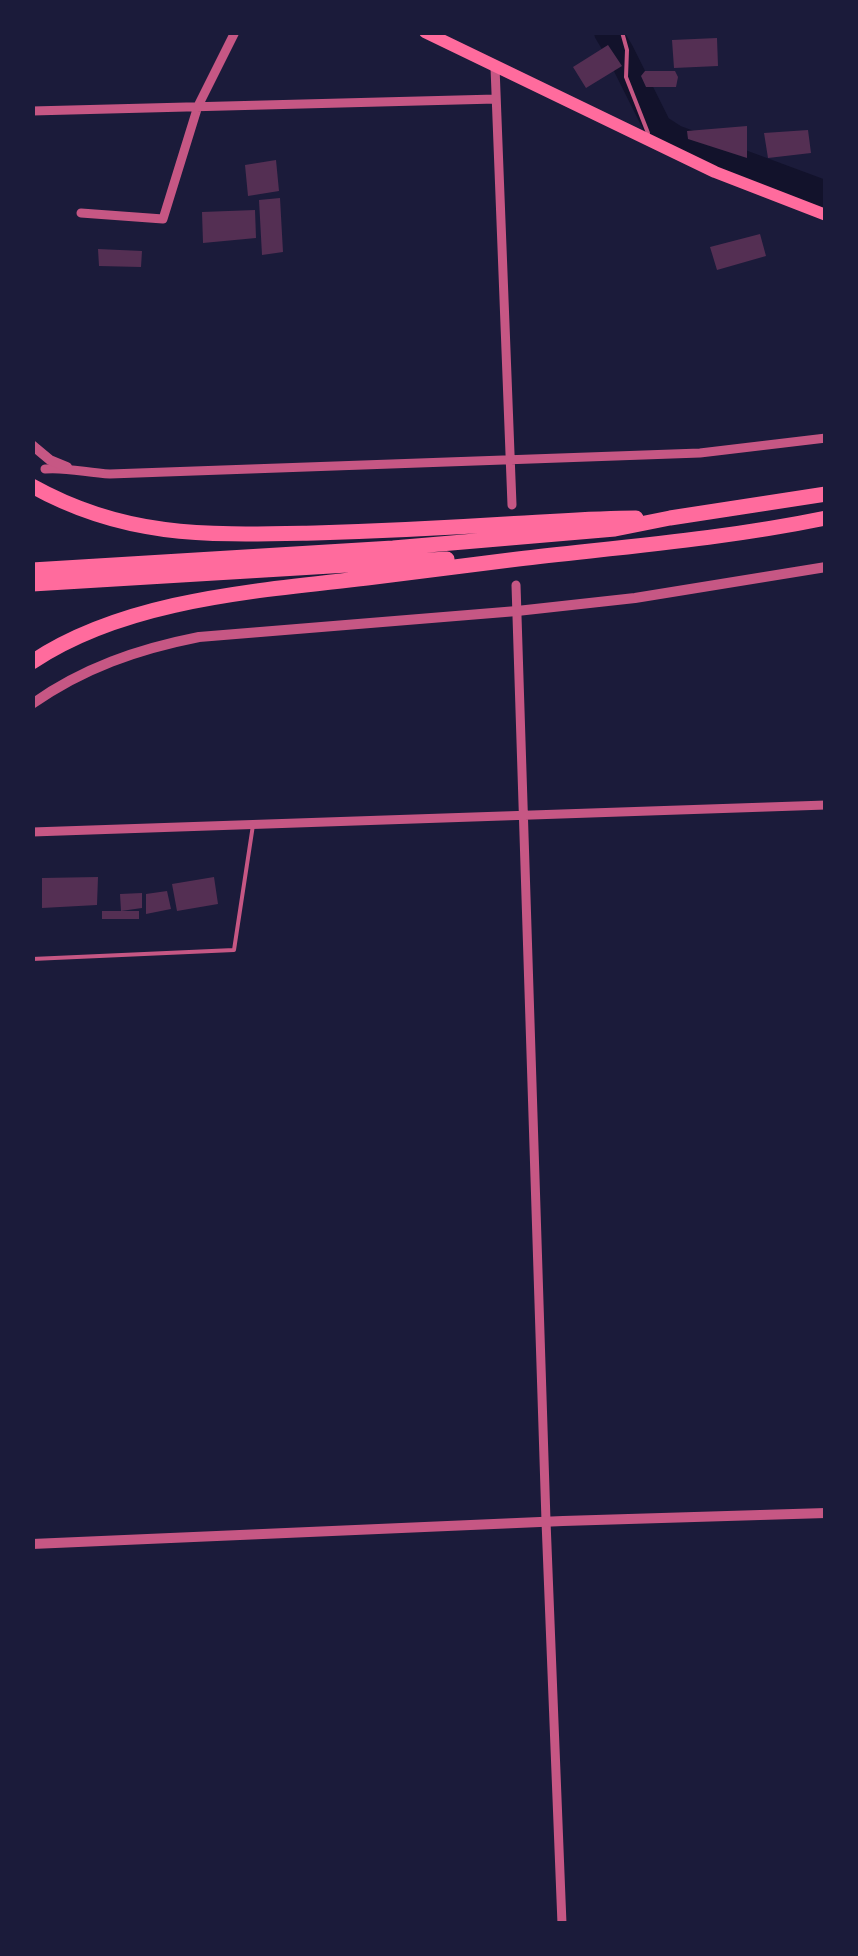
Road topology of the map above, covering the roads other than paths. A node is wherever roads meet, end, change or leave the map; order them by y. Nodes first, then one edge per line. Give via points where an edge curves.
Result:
1 (234, 32) edge
2 (425, 32) edge
3 (622, 32) edge
4 (495, 67) junction
5 (496, 99) junction
6 (198, 106) junction
7 (32, 110) edge
8 (651, 142) junction
9 (81, 213) dead end
10 (826, 215) edge
11 (826, 438) edge
12 (32, 445) edge
13 (510, 461) junction
14 (67, 467) junction
15 (45, 469) dead end
16 (32, 486) edge
17 (826, 494) edge
18 (512, 505) dead end
19 (670, 518) junction
20 (826, 518) edge
21 (521, 559) junction
22 (826, 567) edge
23 (32, 570) edge
24 (32, 584) edge
25 (516, 585) dead end
26 (517, 611) junction
27 (32, 662) edge
28 (32, 704) edge
29 (826, 805) edge
30 (525, 816) junction
31 (253, 825) junction
32 (32, 832) edge
33 (32, 959) edge
34 (826, 1513) edge
35 (546, 1522) junction
36 (32, 1544) edge
37 (562, 1924) edge

1 - 6 street
2 - 4 main road
3 - 8 lane via 626,78
4 - 5 street
4 - 8 main road
5 - 6 street
5 - 13 street
6 - 7 street
6 - 9 street via 163,219
8 - 10 main road
11 - 13 street via 700,453
12 - 14 street
13 - 14 street via 110,474
13 - 18 street
14 - 15 street
16 - 19 highway via 94,515 200,534
17 - 19 highway
19 - 23 highway via 504,539
20 - 21 highway
21 - 24 highway
21 - 27 highway via 200,600 100,628
22 - 26 street
25 - 26 street
26 - 28 street via 152,646 70,679
26 - 30 street
29 - 30 street
30 - 31 street
30 - 35 street
31 - 32 street
31 - 33 lane via 234,950
34 - 35 street
35 - 36 street
35 - 37 street

